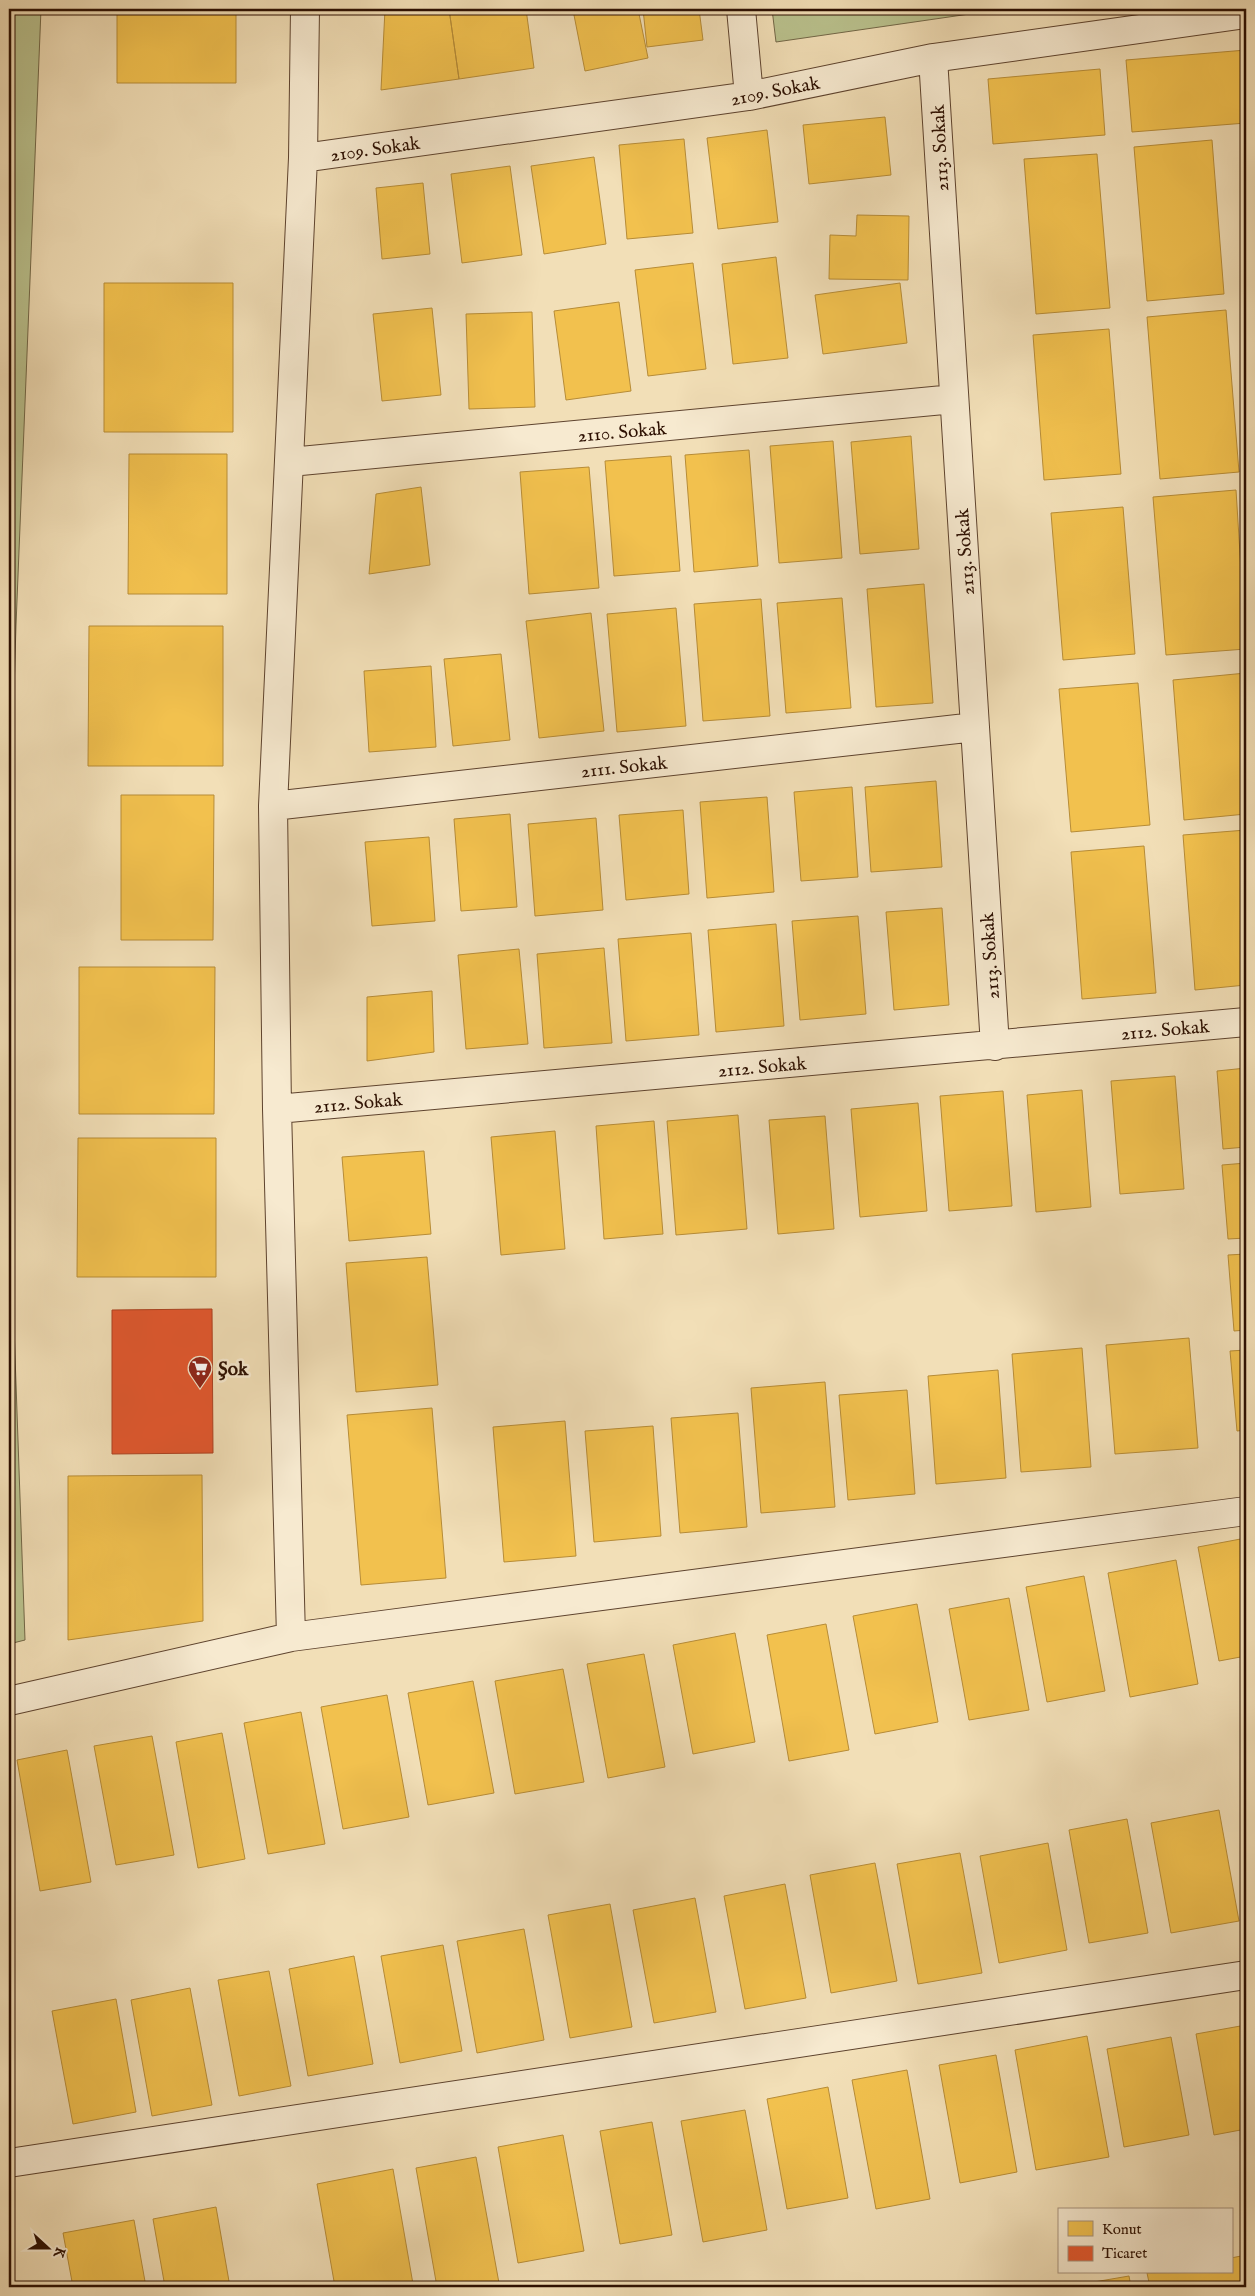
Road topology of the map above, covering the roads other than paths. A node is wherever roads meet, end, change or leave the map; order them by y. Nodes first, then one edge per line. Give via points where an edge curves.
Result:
1 (305, 9) edge
2 (741, 9) edge
3 (1246, 14) edge
4 (933, 58) junction
5 (749, 96) junction
6 (303, 158) junction
7 (954, 400) junction
8 (290, 462) junction
9 (975, 727) junction
10 (273, 806) junction
11 (1246, 1022) edge
12 (995, 1046) junction
13 (277, 1109) junction
14 (1246, 1511) edge
15 (291, 1637) junction
16 (9, 1701) edge
17 (1246, 1974) edge
18 (9, 2163) edge

1 - 6 street
2 - 5 street
3 - 4 street, 2109. Sokak
4 - 5 street, 2109. Sokak
4 - 7 street, 2113. Sokak
5 - 6 street, 2109. Sokak
6 - 8 street
7 - 8 street, 2110. Sokak
7 - 9 street, 2113. Sokak
8 - 10 street
9 - 10 street, 2111. Sokak
9 - 12 street, 2113. Sokak
10 - 13 street
11 - 12 street, 2112. Sokak
12 - 13 street, 2112. Sokak
13 - 15 street
14 - 15 street
15 - 16 street
17 - 18 street

